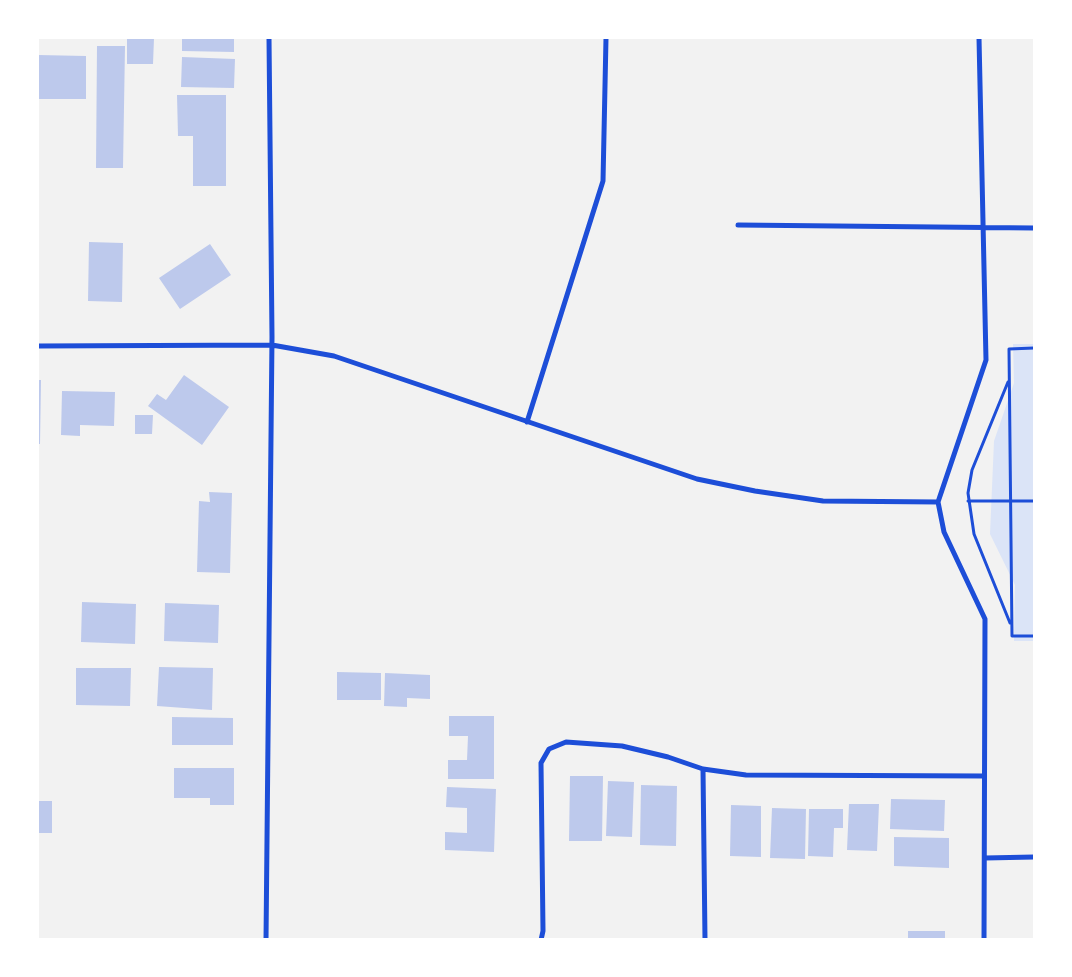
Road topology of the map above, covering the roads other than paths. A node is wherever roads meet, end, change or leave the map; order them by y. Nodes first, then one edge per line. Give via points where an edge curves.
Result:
1 (269, 38) edge
2 (606, 38) edge
3 (980, 38) edge
4 (738, 225) dead end
5 (982, 228) junction
6 (1034, 228) edge
7 (272, 345) junction
8 (38, 346) edge
9 (527, 422) junction
10 (938, 502) junction
11 (703, 769) junction
12 (984, 776) junction
13 (1034, 857) edge
14 (985, 858) junction
15 (266, 940) edge
16 (540, 940) edge
17 (705, 940) edge
18 (984, 940) edge

1 - 7 street
2 - 9 street via 603,181
3 - 5 street
4 - 5 street
5 - 6 street
5 - 10 street via 986,360
7 - 8 street
7 - 9 street via 334,356
7 - 15 street
9 - 10 street via 697,479 755,491 823,501
10 - 12 street via 944,532 986,619
11 - 12 street via 746,775
11 - 16 street via 622,746 566,742 549,749 541,763 543,931
11 - 17 street
12 - 14 street
13 - 14 street
14 - 18 street

